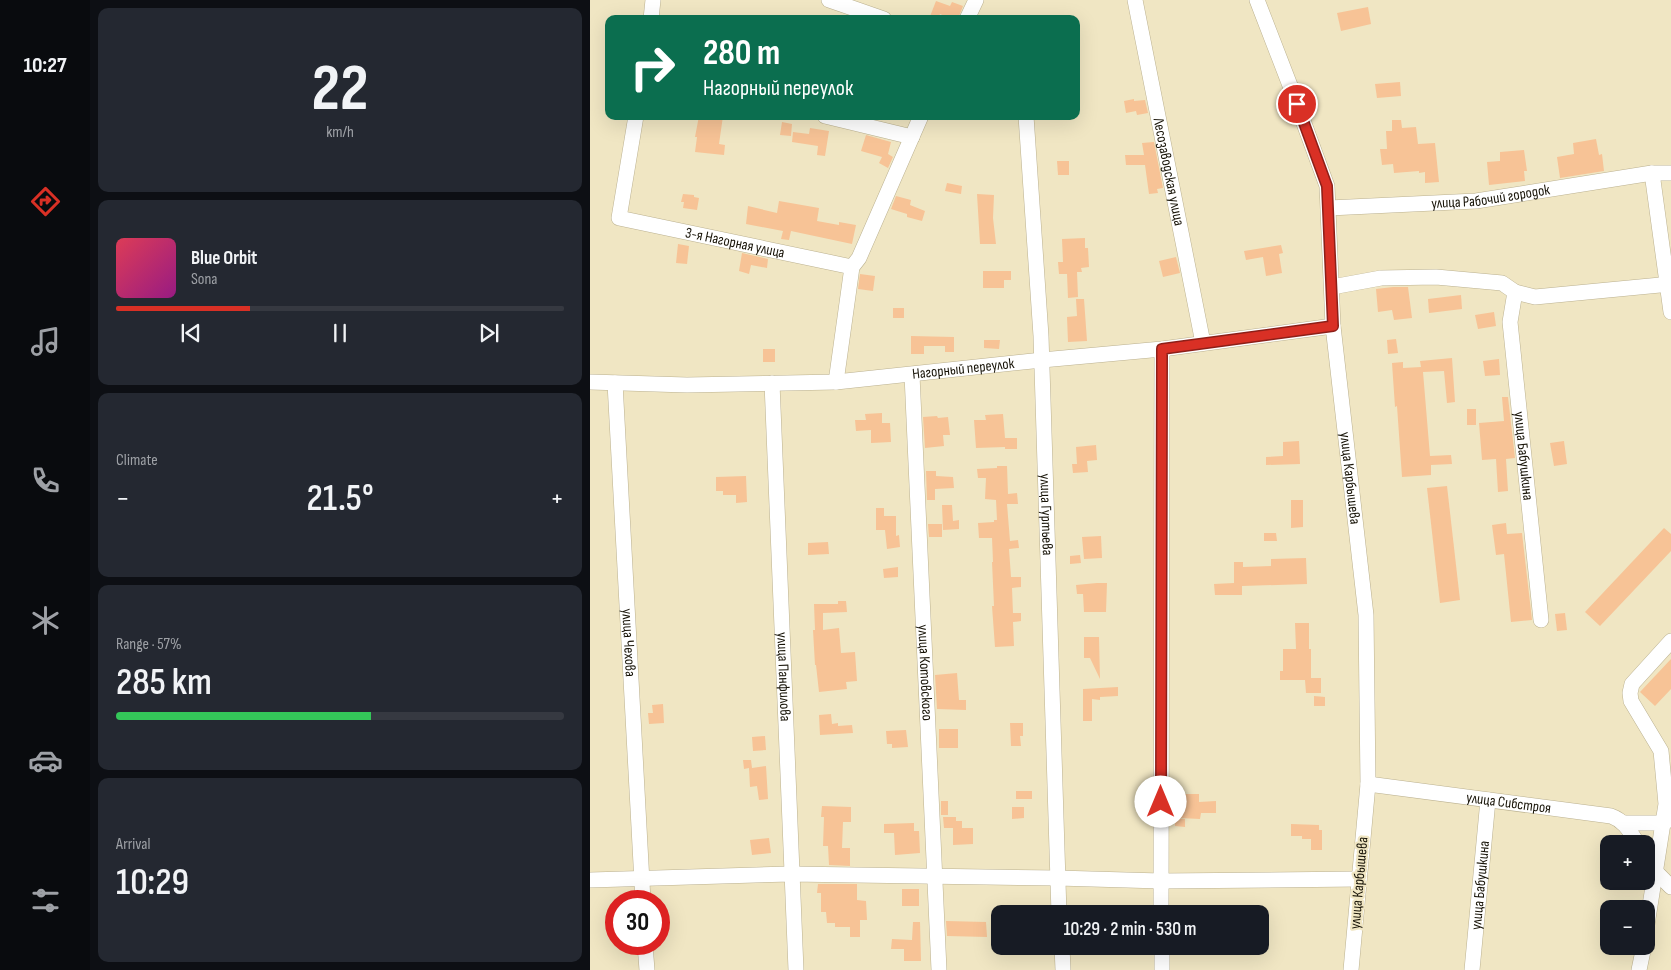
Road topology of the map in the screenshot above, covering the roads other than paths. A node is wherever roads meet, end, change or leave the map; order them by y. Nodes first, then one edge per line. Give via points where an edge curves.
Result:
1 (653, 0) edge
2 (829, 0) edge
3 (976, 0) edge
4 (1135, 0) edge
5 (1257, 0) edge
6 (651, 15) edge
7 (872, 15) edge
8 (969, 15) edge
9 (635, 120) edge
10 (842, 120) edge
11 (919, 120) edge
12 (1026, 120) edge
13 (912, 137) junction
14 (1671, 172) edge
15 (1652, 173) junction
16 (1329, 208) junction
17 (852, 267) junction
18 (1669, 284) edge
19 (1332, 287) junction
20 (1515, 292) junction
21 (1671, 312) edge
22 (1333, 326) junction
23 (1204, 343) junction
24 (1162, 349) junction
25 (1042, 360) junction
26 (912, 375) junction
27 (590, 382) edge
28 (836, 382) junction
29 (615, 383) junction
30 (772, 383) junction
31 (1541, 620) dead end
32 (1671, 641) edge
33 (1368, 784) junction
34 (1488, 800) junction
35 (1668, 820) edge
36 (1625, 823) junction
37 (1632, 835) edge
38 (1656, 872) junction
39 (791, 874) junction
40 (935, 876) junction
41 (642, 877) junction
42 (1058, 878) junction
43 (1359, 879) junction
44 (590, 880) edge
45 (1161, 881) junction
46 (1671, 887) edge
47 (643, 890) edge
48 (1651, 900) edge
49 (1060, 905) edge
50 (1161, 905) edge
51 (646, 955) edge
52 (1062, 955) edge
53 (1162, 955) edge
54 (1642, 955) edge
55 (647, 970) edge
56 (796, 970) edge
57 (939, 970) edge
58 (1063, 970) edge
59 (1162, 970) edge
60 (1351, 970) edge
61 (1472, 970) edge
62 (1640, 970) edge

1 - 6 street
2 - 7 street
3 - 8 street
4 - 23 street, Лесозаводская улица
5 - 16 street, улица Карбышева via 1327,186
9 - 17 street, 3-я Нагорная улица via 619,218
10 - 13 street
11 - 13 street
12 - 25 street, улица Гуртьева
13 - 17 street via 859,258
14 - 15 street, улица Рабочий городок
15 - 16 street, улица Рабочий городок via 1476,201
15 - 18 street
16 - 19 street, улица Карбышева
17 - 28 street
18 - 20 street via 1535,297
18 - 21 street
19 - 20 street via 1381,278 1436,277 1502,283
19 - 22 street, улица Карбышева
20 - 31 street, улица Бабушкина via 1510,322
22 - 23 street, Нагорный переулок
22 - 33 street, улица Карбышева via 1366,615
23 - 24 street, Нагорный переулок
24 - 25 street, Нагорный переулок
24 - 45 street
25 - 26 street, Нагорный переулок
25 - 42 street, улица Гуртьева
26 - 28 street, Нагорный переулок
26 - 40 street, улица Котовского
27 - 29 street, Нагорный переулок
28 - 30 street, Нагорный переулок
29 - 30 street, Нагорный переулок
29 - 41 street, улица Чехова
30 - 39 street, улица Панфилова
32 - 35 street via 1632,684 1630,693 1630,702 1661,751
33 - 34 street, улица Сибстроя
33 - 43 street, улица Карбышева
34 - 36 street, улица Сибстроя via 1599,813
34 - 61 street, улица Бабушкина
35 - 36 street
35 - 38 street
36 - 37 street
38 - 46 street
38 - 48 street
39 - 40 street
39 - 41 street
39 - 56 street, улица Панфилова
40 - 42 street
40 - 57 street, улица Котовского
41 - 44 street
41 - 47 street, улица Чехова
42 - 45 street
42 - 49 street, улица Гуртьева
43 - 45 street
43 - 60 street, улица Карбышева
45 - 50 street
51 - 55 street
52 - 58 street
53 - 59 street
54 - 62 street

